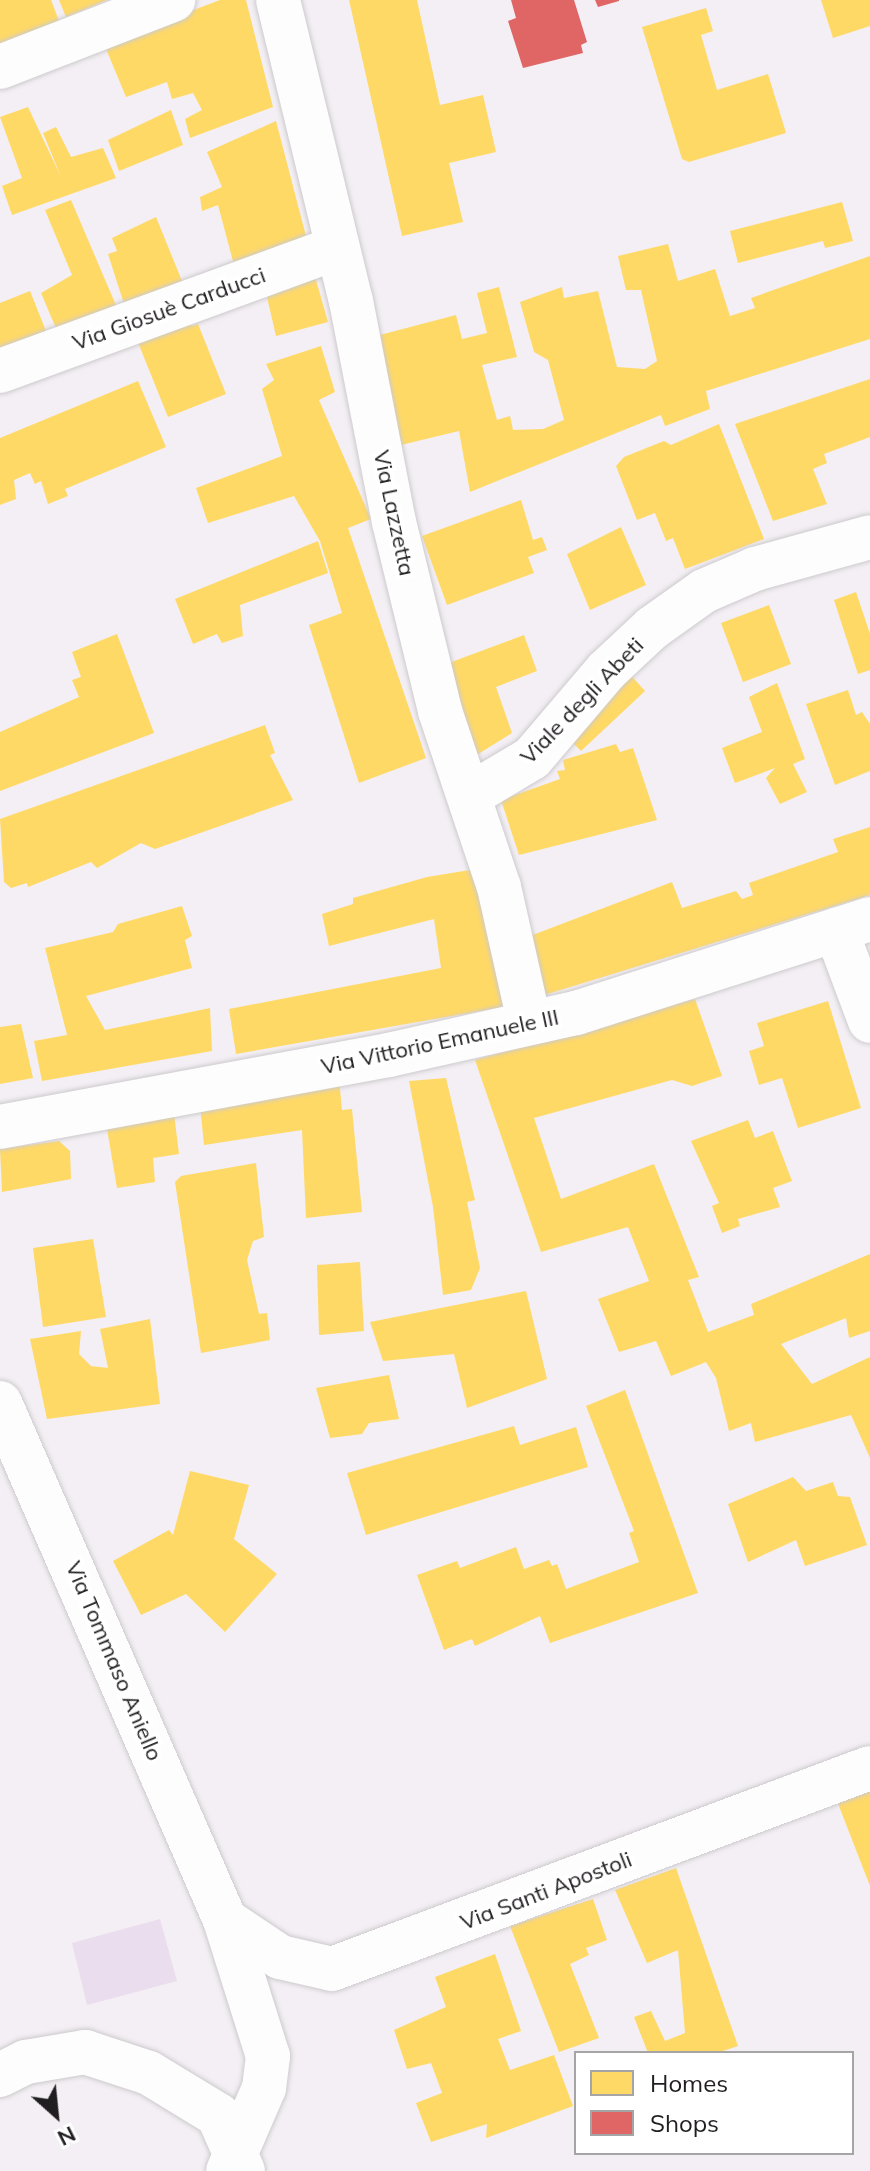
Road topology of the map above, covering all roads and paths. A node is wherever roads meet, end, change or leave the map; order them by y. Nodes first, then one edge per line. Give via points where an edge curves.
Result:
1 (173, 0) edge
2 (278, 0) edge
3 (0, 67) edge
4 (337, 248) junction
5 (0, 371) edge
6 (870, 537) edge
7 (470, 795) junction
8 (853, 925) edge
9 (529, 1021) junction
10 (870, 1021) edge
11 (0, 1127) edge
12 (0, 1403) edge
13 (870, 1768) edge
14 (225, 1920) junction
15 (0, 2075) edge
16 (237, 2166) edge

1 - 3 street
2 - 4 street, Via Lazzetta
4 - 5 street, Via Giosuè Carducci
4 - 7 street, Via Lazzetta via 437,697
6 - 7 street, Viale degli Abeti via 755,569 704,591 652,628 606,671 532,758
7 - 9 street, Via Lazzetta via 499,887
8 - 9 street, Via Vittorio Emanuele III via 576,1013
8 - 10 street
9 - 11 street, Via Vittorio Emanuele III via 389,1055
12 - 14 street, Via Tommaso Aniello
13 - 14 street, Via Santi Apostoli via 332,1969 280,1957
14 - 16 street, Via Tommaso Aniello via 268,2056 264,2088
15 - 16 street via 26,2062 85,2052 149,2073 218,2115

